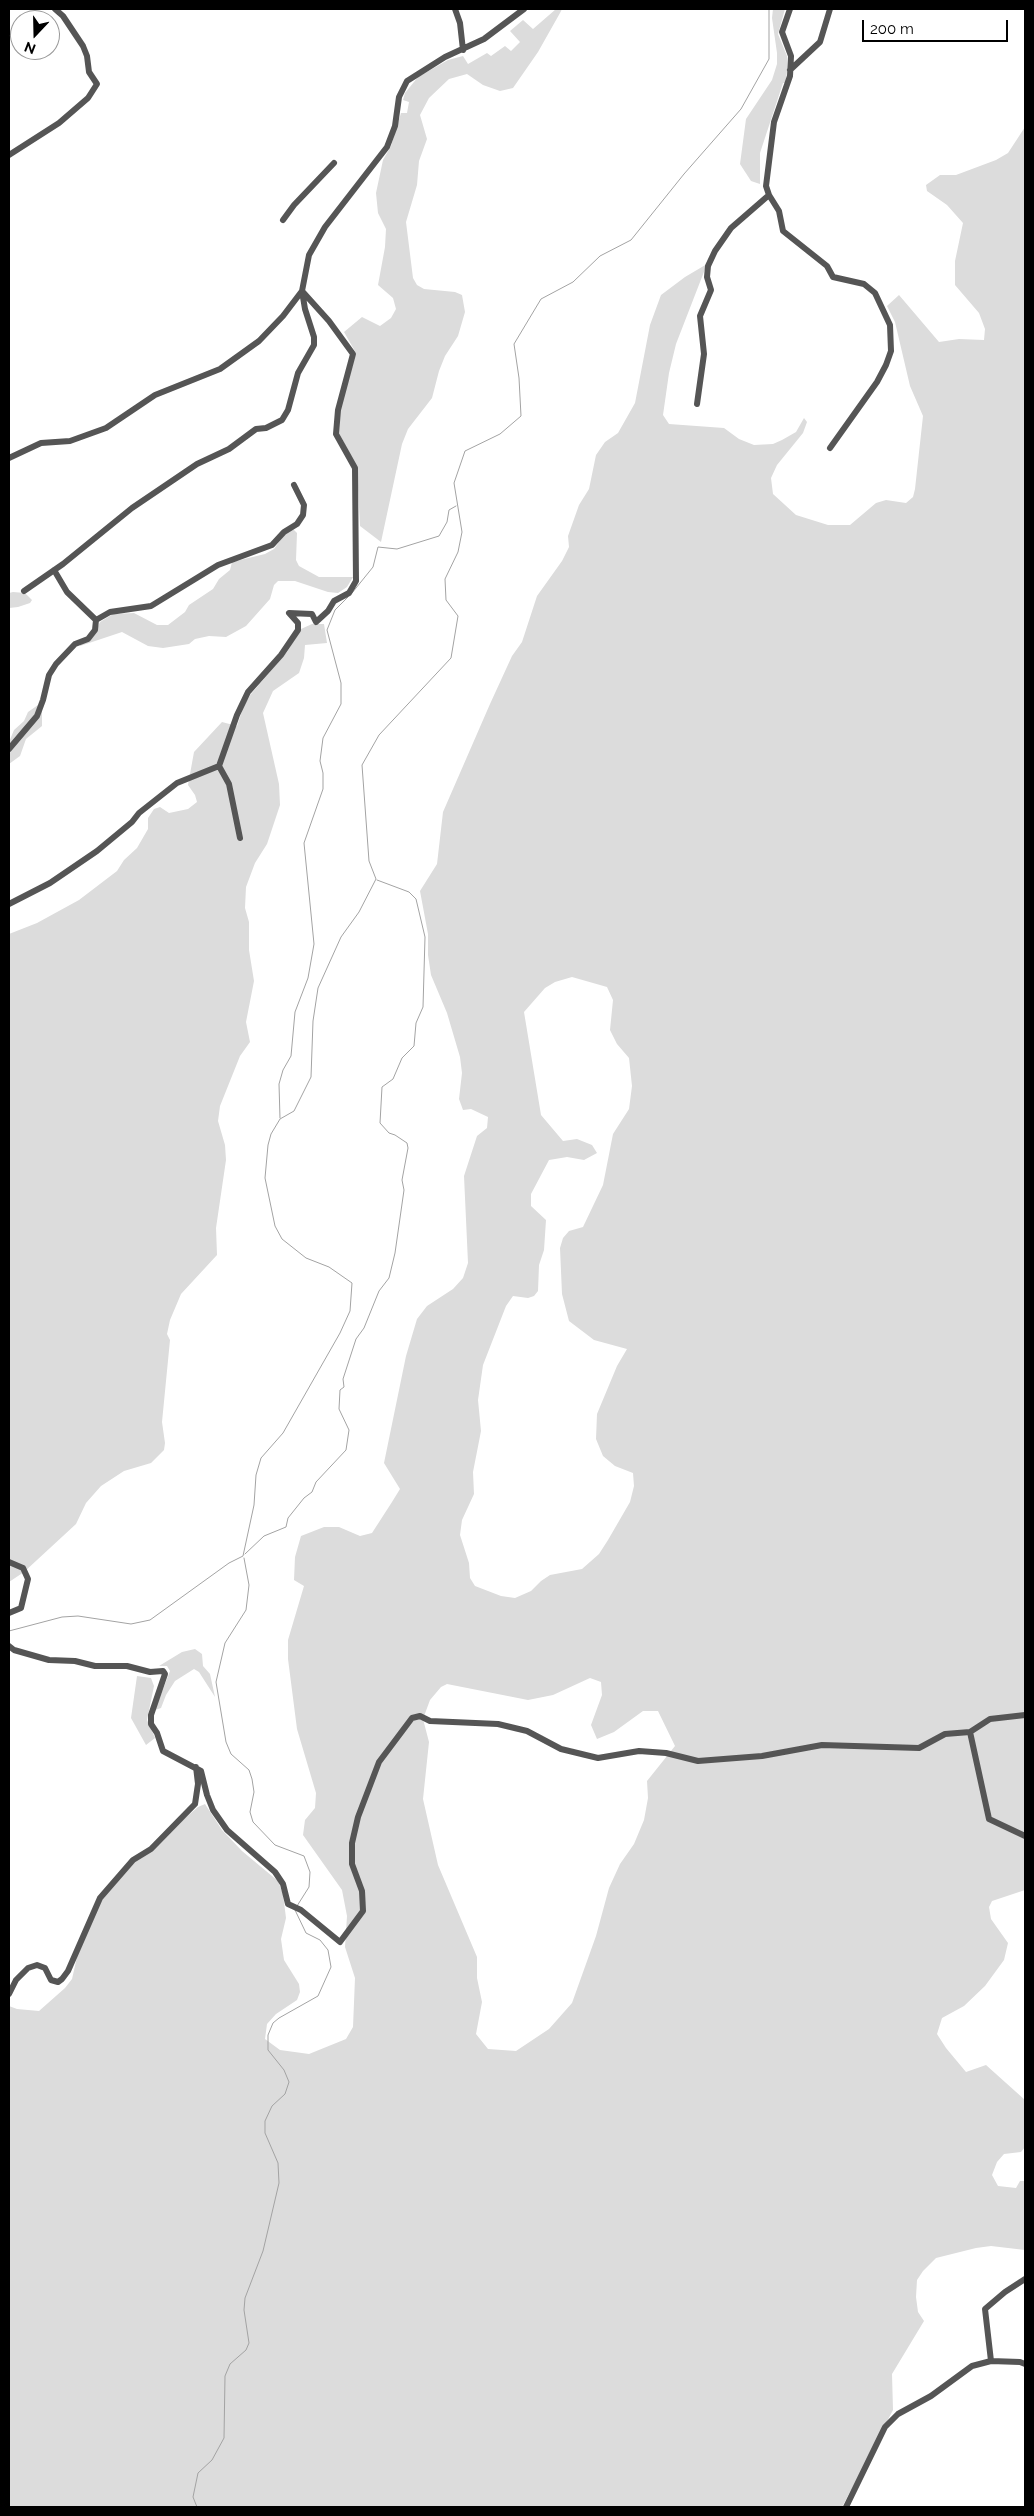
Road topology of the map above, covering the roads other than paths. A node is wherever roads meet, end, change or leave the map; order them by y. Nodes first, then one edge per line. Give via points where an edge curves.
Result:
1 (55, 9) edge
2 (455, 9) edge
3 (524, 9) edge
4 (790, 9) edge
5 (830, 9) edge
6 (463, 50) junction
7 (790, 70) junction
8 (9, 155) edge
9 (334, 163) dead end
10 (769, 195) junction
11 (283, 220) dead end
12 (302, 291) junction
13 (697, 404) dead end
14 (830, 448) dead end
15 (9, 458) edge
16 (294, 485) dead end
17 (54, 570) junction
18 (24, 591) dead end
19 (96, 620) junction
20 (9, 749) edge
21 (219, 766) junction
22 (240, 838) dead end
23 (9, 904) edge
24 (9, 1562) edge
25 (9, 1613) edge
26 (9, 1646) edge
27 (1025, 1715) edge
28 (970, 1732) junction
29 (196, 1767) junction
30 (1025, 1836) edge
31 (9, 1994) edge
32 (1025, 2279) edge
33 (991, 2362) junction
34 (1025, 2364) edge
35 (846, 2507) edge

1 - 8 street via 83,46 89,72 97,84 88,98 59,123
2 - 6 street
3 - 6 street via 495,32
4 - 7 street via 782,32 791,56
5 - 7 street via 820,42
6 - 12 street via 445,57 407,81 399,97 387,146 325,227 309,254
7 - 10 street via 774,122 766,186
9 - 11 street
10 - 13 street via 732,228 715,250 708,266 711,290 700,316 704,354
10 - 14 street via 779,211 783,231 827,266 833,277 864,284 875,293 890,325 891,352 878,382
12 - 15 street via 259,341 220,369 155,395 106,428 70,440 41,443
12 - 17 street via 314,344 298,373 282,420 256,429 229,449 197,464 132,508
12 - 21 street via 353,354 343,385 336,434 355,468 356,582 316,622 312,614 288,613 298,623 298,630 282,655 248,692 236,715
16 - 19 street via 304,505 304,515 272,545 218,565 151,606 110,612
17 - 18 street
17 - 19 street via 67,592
19 - 20 street via 95,630 88,639 75,644 56,664 49,675 36,716
21 - 22 street via 229,784
21 - 23 street via 178,783 97,851 50,883
24 - 25 street via 23,1568 28,1579 20,1608
26 - 29 street via 49,1660 163,1671 166,1674 155,1700 151,1724 163,1751
27 - 28 street via 990,1719
28 - 29 street via 945,1734 919,1748 822,1745 762,1756 698,1761 666,1753 639,1751 598,1758 561,1749 527,1731 498,1724 430,1721 420,1716 412,1718 379,1762 358,1817 352,1843 352,1864 362,1891 363,1911 340,1942 301,1910 288,1904 283,1884 275,1872 227,1830 213,1810 201,1771
28 - 30 street via 989,1820
29 - 31 street via 195,1804 151,1849 133,1860 100,1898 62,1979 58,1982 51,1980 45,1968 37,1965 28,1968 16,1980
32 - 33 street via 984,2310
33 - 34 street
33 - 35 street via 972,2366 890,2421

